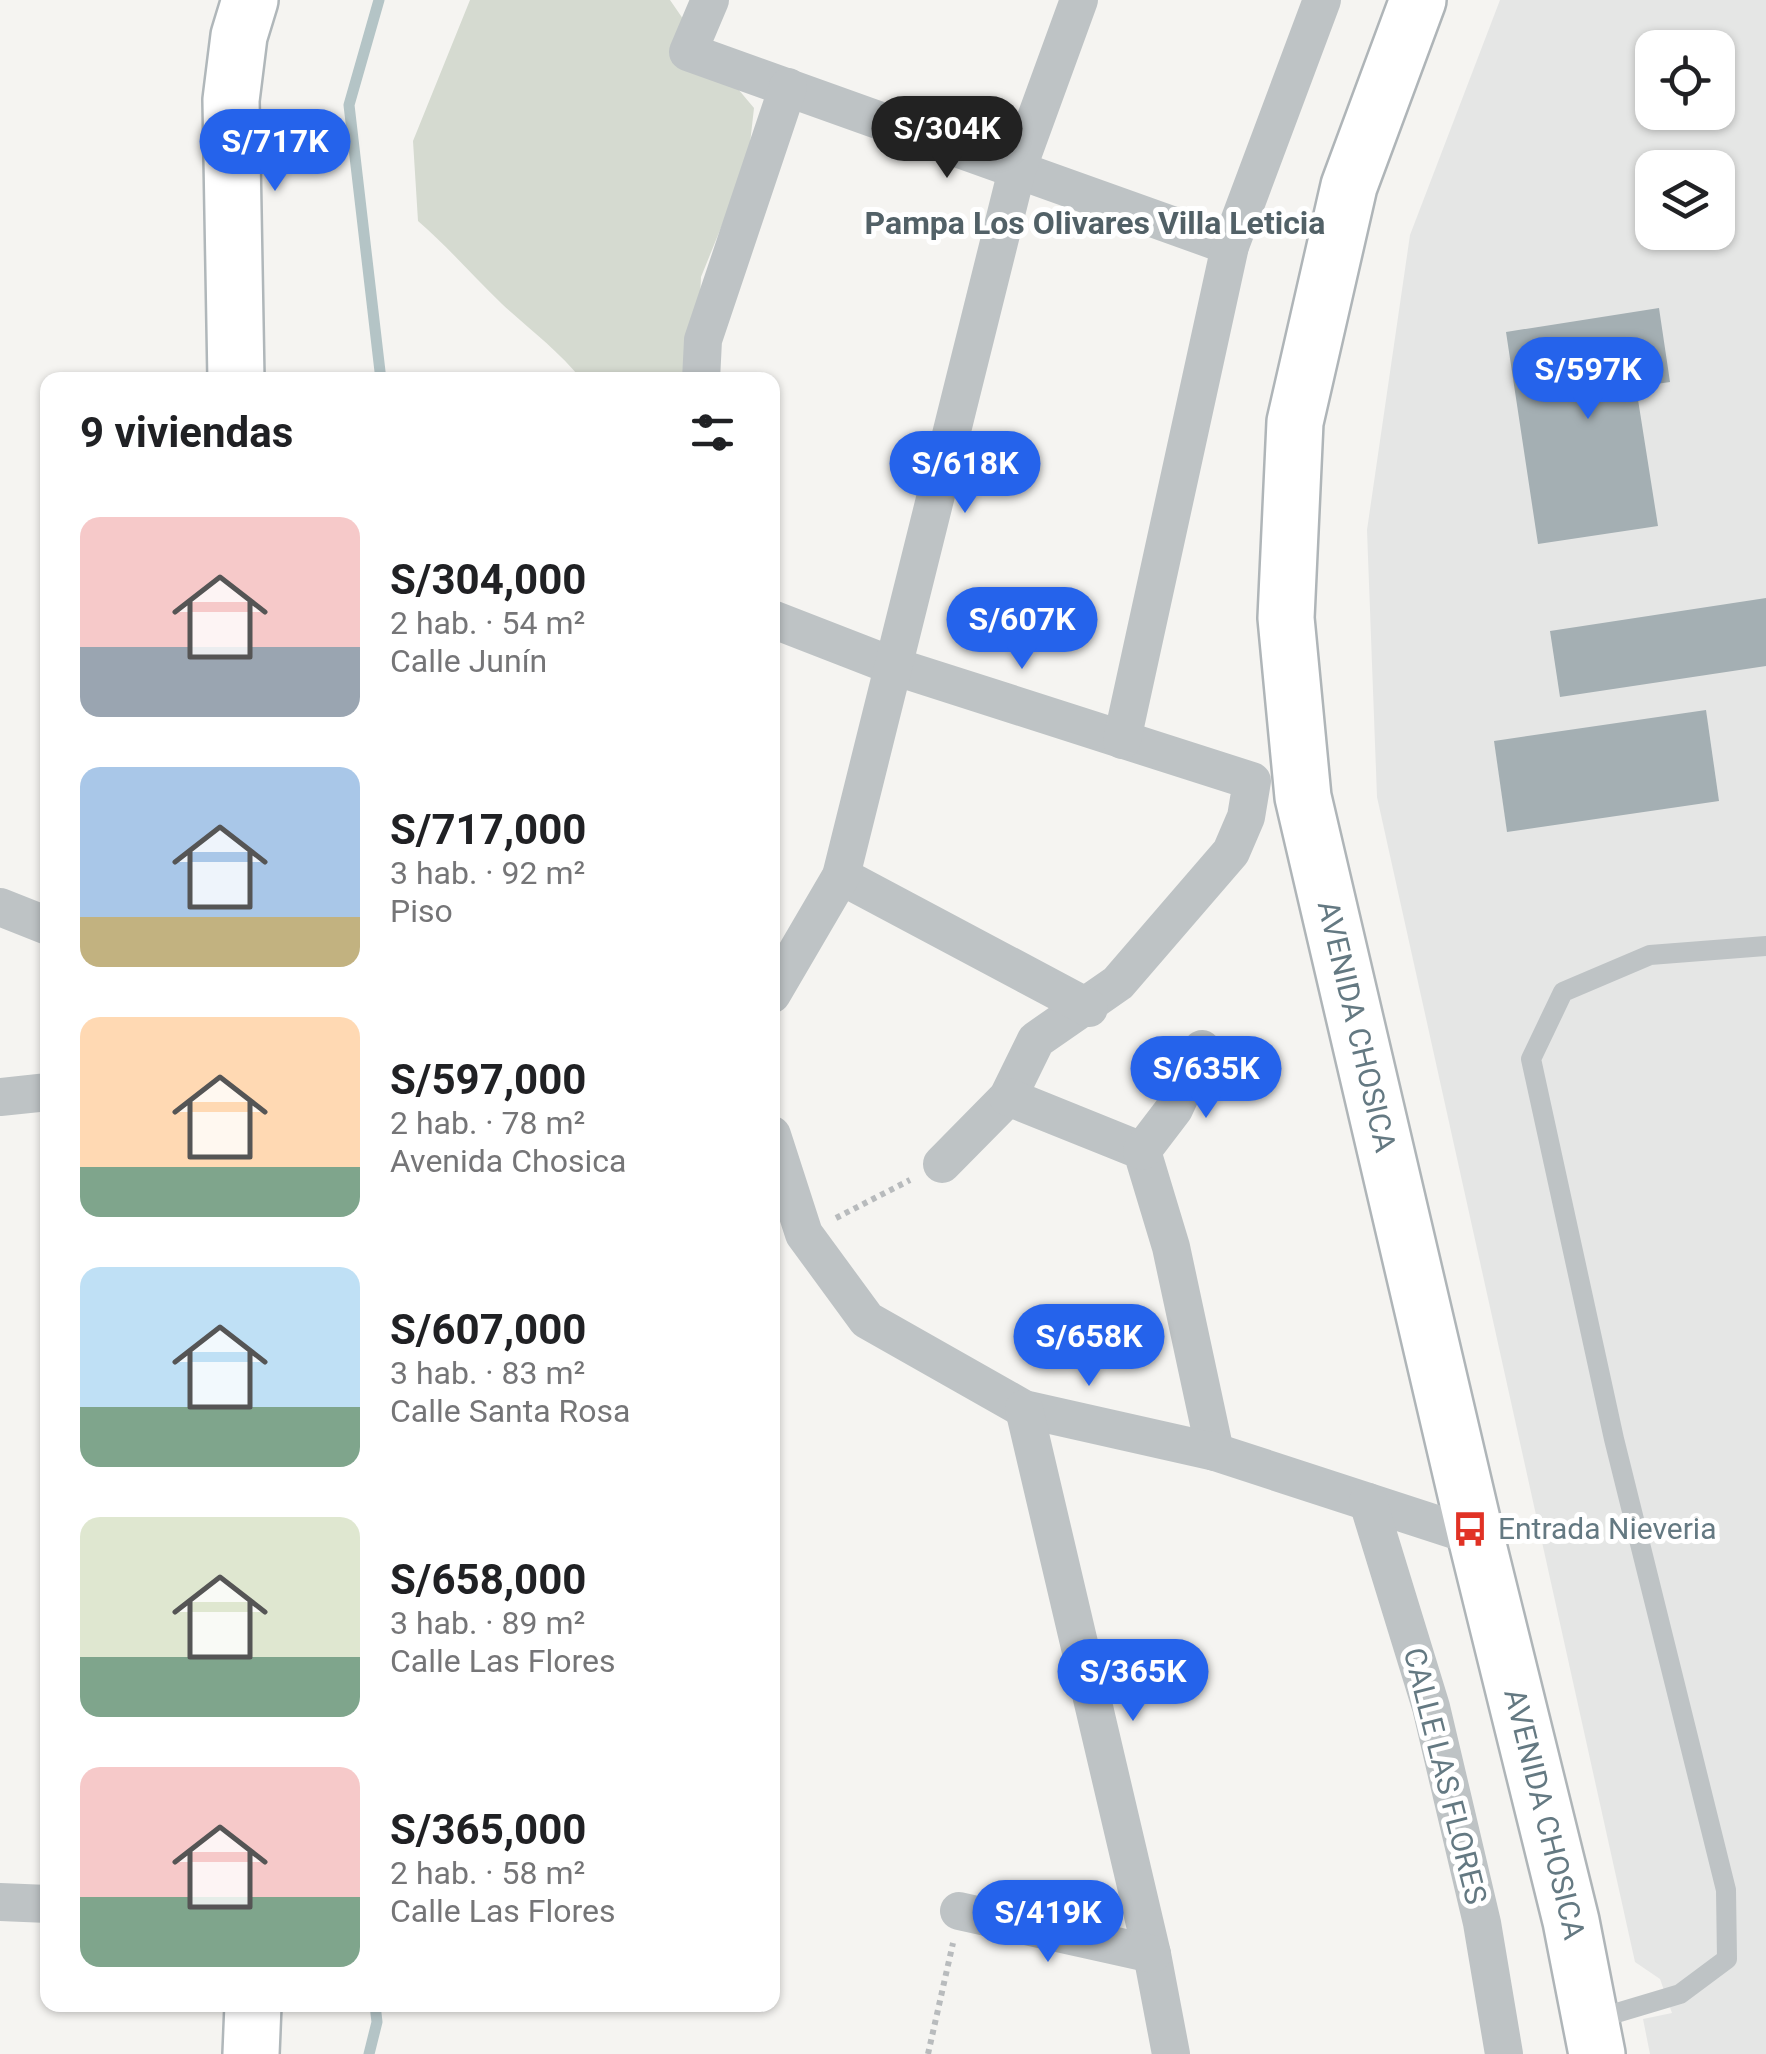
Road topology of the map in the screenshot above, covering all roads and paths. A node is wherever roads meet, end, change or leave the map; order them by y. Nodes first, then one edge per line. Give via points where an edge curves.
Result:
1 (250, 0) edge
2 (710, 0) edge
3 (1079, 0) edge
4 (1322, 0) edge
5 (1418, 0) edge
6 (788, 88) junction
7 (1017, 170) junction
8 (1230, 246) junction
9 (236, 372) edge
10 (701, 372) edge
11 (780, 622) edge
12 (893, 666) junction
13 (1122, 740) junction
14 (841, 876) junction
15 (0, 907) edge
16 (40, 923) edge
17 (1766, 946) edge
18 (780, 980) edge
19 (1088, 1008) junction
20 (1202, 1049) dead end
21 (40, 1093) edge
22 (0, 1097) edge
23 (1008, 1097) junction
24 (1142, 1152) junction
25 (780, 1160) edge
26 (942, 1164) joint
27 (804, 1234) junction
28 (1024, 1410) junction
29 (1215, 1452) junction
30 (1368, 1502) junction
31 (1476, 1537) junction
32 (0, 1902) edge
33 (40, 1904) edge
34 (959, 1911) joint
35 (1152, 1954) junction
36 (253, 2012) edge
37 (1594, 2038) edge
38 (251, 2054) edge
39 (928, 2054) edge
40 (1170, 2054) edge
41 (1504, 2054) edge

1 - 9 main road via 231,100
2 - 6 street via 688,52
3 - 7 street
4 - 8 street
5 - 31 main road, AVENIDA CHOSICA via 1348,186 1296,422 1286,618 1303,796
6 - 7 street
6 - 10 street via 703,340
7 - 8 street
7 - 12 street
8 - 13 street
11 - 12 street
12 - 13 street
12 - 14 street
13 - 19 street via 1252,781 1232,852 1118,983
14 - 18 street
14 - 19 street
15 - 16 street
17 - 37 lane via 1650,955 1563,992 1531,1059 1614,1439 1726,1890 1727,1959 1680,1994
19 - 23 street via 1036,1040
20 - 24 street via 1174,1109
21 - 22 street
23 - 24 street
23 - 26 street
24 - 29 street via 1172,1247
25 - 27 street
26 - 27 path
27 - 28 street via 867,1320
28 - 29 street
28 - 35 street
29 - 30 street
30 - 31 street
30 - 41 street, CALLE LAS FLORES via 1431,1707 1482,1923
31 - 37 main road, AVENIDA CHOSICA
32 - 33 street
34 - 35 street
34 - 39 path
35 - 40 street
36 - 38 main road

